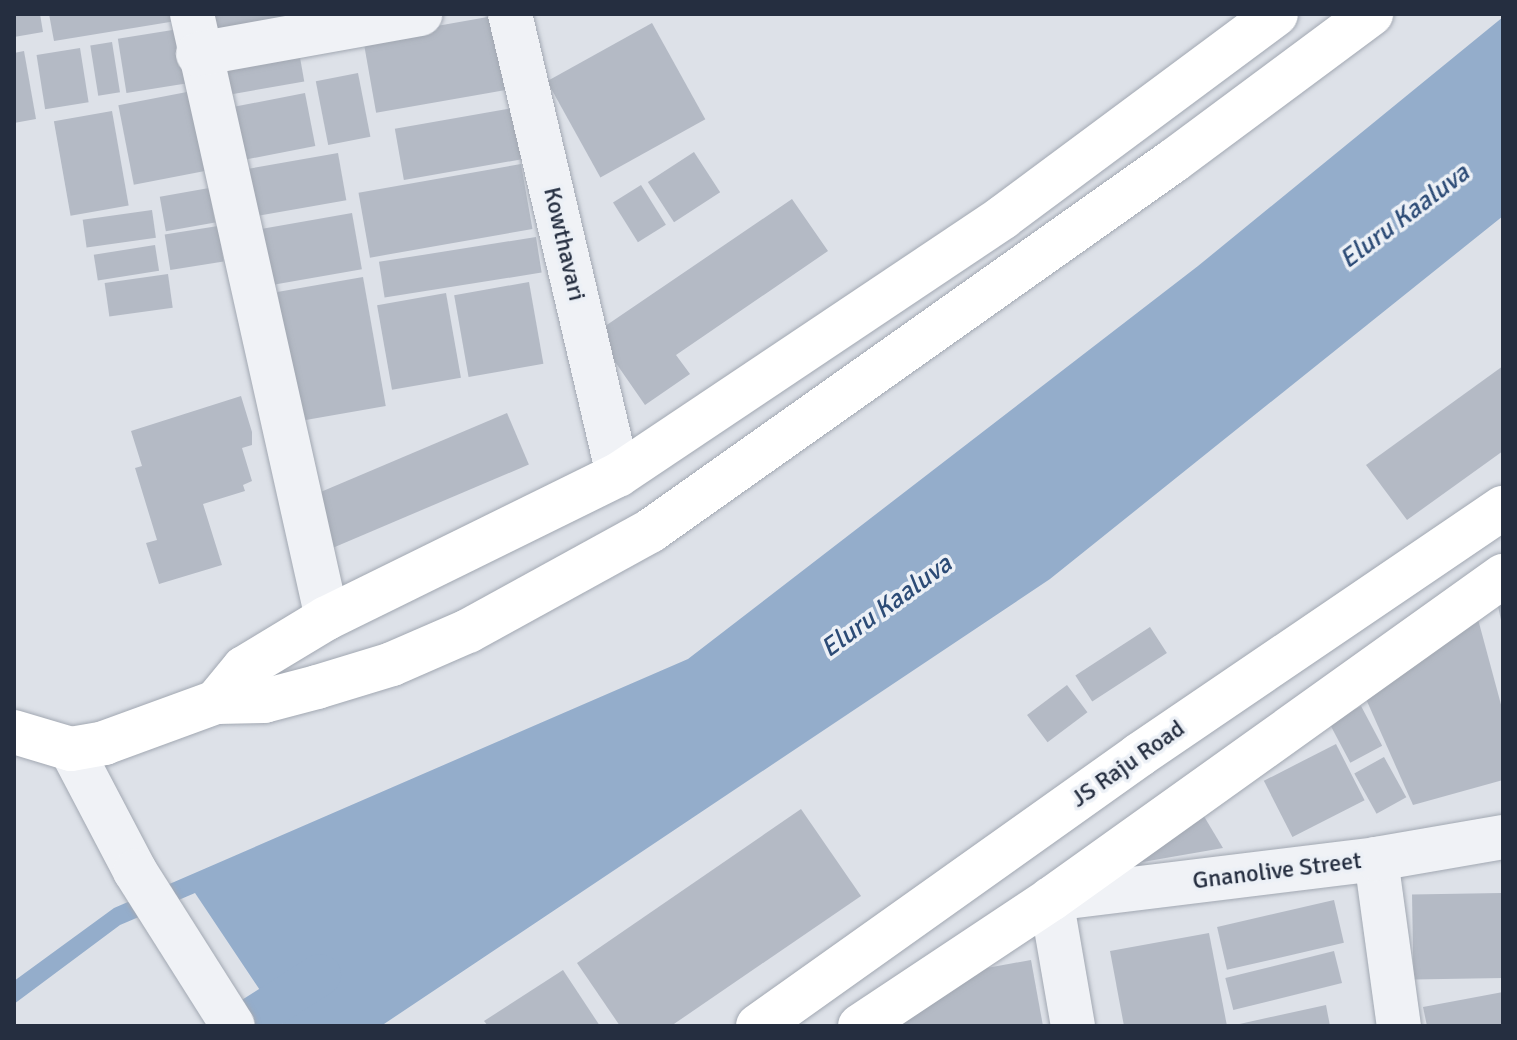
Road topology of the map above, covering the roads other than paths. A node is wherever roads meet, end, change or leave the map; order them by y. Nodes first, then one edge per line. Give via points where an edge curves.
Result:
1 (420, 14) edge
2 (510, 14) edge
3 (1276, 14) edge
4 (1371, 14) edge
5 (195, 34) edge
6 (618, 475) junction
7 (1503, 508) edge
8 (1503, 576) edge
9 (327, 618) junction
10 (216, 702) junction
11 (14, 732) edge
12 (71, 749) junction
13 (1503, 837) edge
14 (1376, 859) junction
15 (1051, 899) junction
16 (233, 1026) edge
17 (758, 1026) edge
18 (860, 1026) edge
19 (1073, 1026) edge
20 (1399, 1026) edge

1 - 5 street
2 - 6 street, Kowthavari
3 - 6 main road via 1003,217
4 - 10 main road via 1173,161 650,531 468,631 392,664 264,701
5 - 9 street
6 - 9 main road
7 - 17 main road, JS Raju Road via 1139,755
8 - 15 main road
9 - 10 main road via 244,668
10 - 12 main road via 104,743
11 - 12 main road
12 - 16 street via 135,871
13 - 14 street, Gnanolive Street
14 - 15 street, Gnanolive Street
14 - 20 street
15 - 18 main road
15 - 19 street

